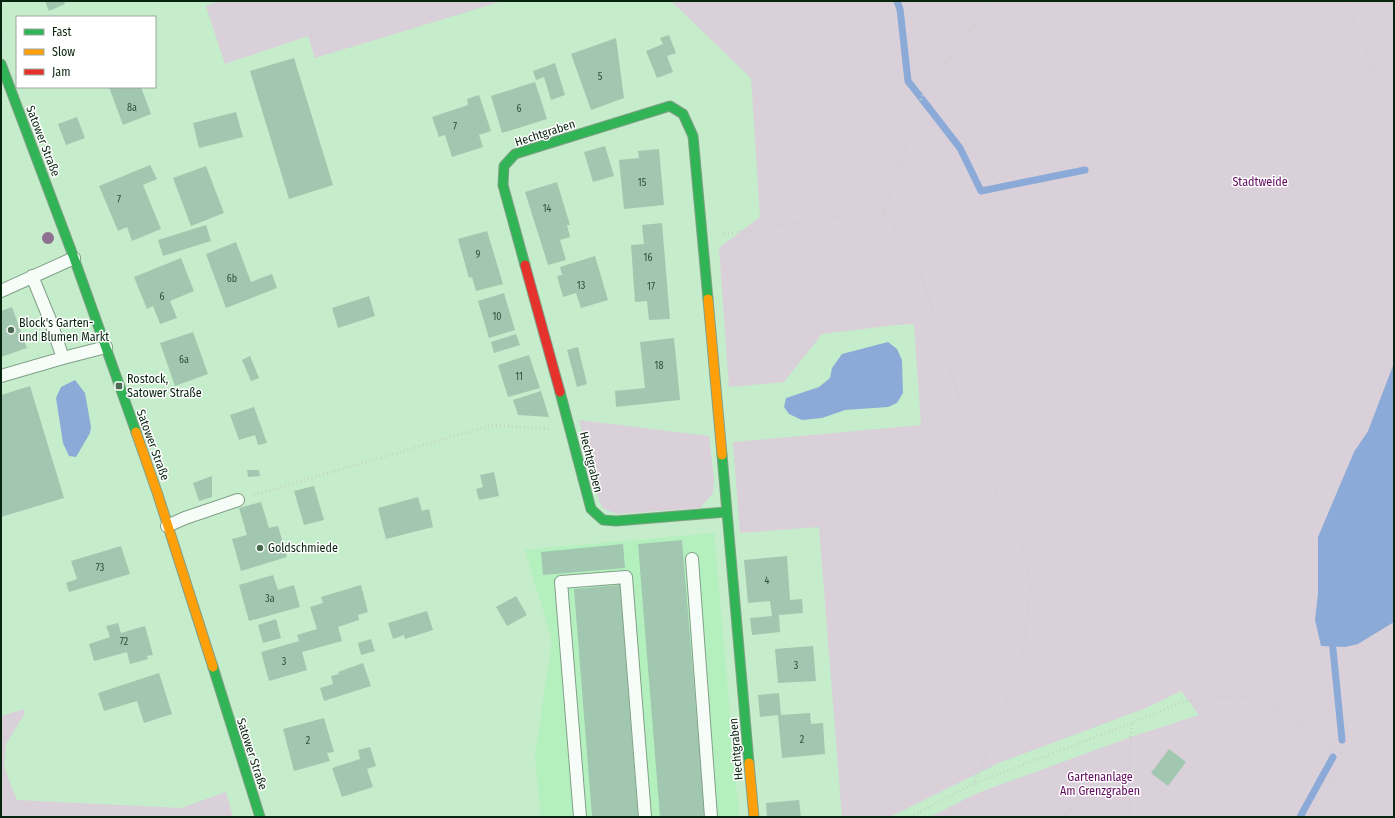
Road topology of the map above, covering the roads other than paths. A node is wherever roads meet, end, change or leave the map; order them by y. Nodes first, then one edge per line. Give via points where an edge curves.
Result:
1 (1, 64) edge
2 (74, 258) junction
3 (32, 276) junction
4 (1, 291) edge
5 (106, 348) junction
6 (63, 358) junction
7 (1, 376) edge
8 (238, 500) road end
9 (726, 512) junction
10 (167, 526) junction
11 (692, 559) dead end
12 (260, 817) edge
13 (580, 817) edge
14 (645, 817) edge
15 (711, 817) edge
16 (754, 817) edge

1 - 2 street, Satower Straße
2 - 3 lane
2 - 5 street, Satower Straße
3 - 4 lane
3 - 6 lane
5 - 6 lane
5 - 10 street, Satower Straße
6 - 7 lane
8 - 10 lane
9 - 9 street, Hechtgraben via 692,136 684,114 670,106 515,154 504,166 503,185 591,509 603,520 616,521
9 - 16 street, Hechtgraben
10 - 12 street, Satower Straße
11 - 15 lane
13 - 14 lane via 561,582 626,577

